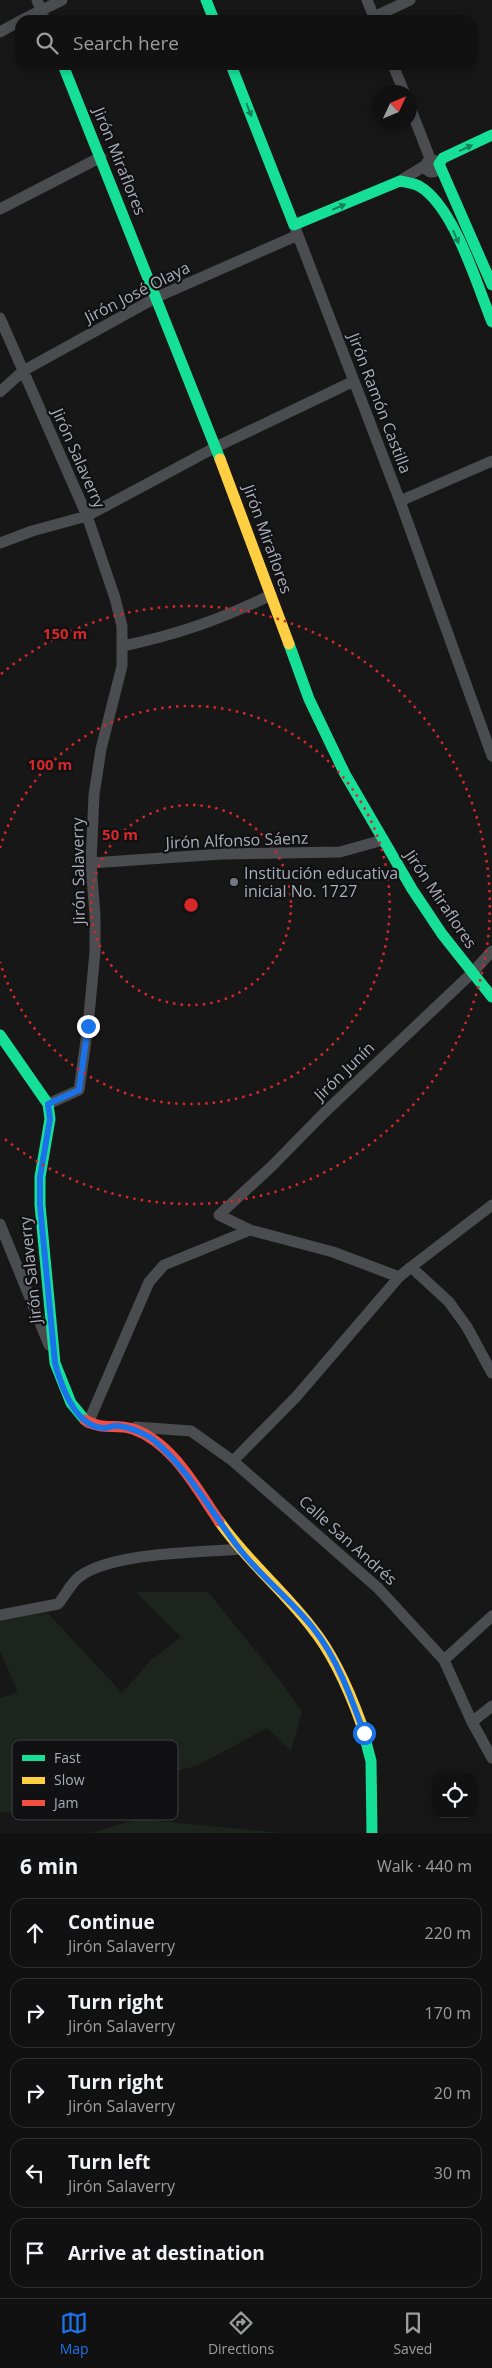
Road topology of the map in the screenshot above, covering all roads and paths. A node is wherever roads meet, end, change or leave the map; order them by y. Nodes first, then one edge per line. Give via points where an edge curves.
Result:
1 (62, 0) edge
2 (206, 0) edge
3 (367, 0) edge
4 (410, 0) edge
5 (41, 10) edge
6 (212, 15) edge
7 (374, 15) edge
8 (381, 15) edge
9 (15, 24) edge
10 (0, 32) edge
11 (66, 70) edge
12 (234, 70) edge
13 (395, 70) edge
14 (401, 85) edge
15 (417, 124) edge
16 (492, 135) edge
17 (100, 157) junction
18 (434, 166) junction
19 (400, 181) junction
20 (418, 186) junction
21 (449, 205) junction
22 (0, 209) edge
23 (296, 230) junction
24 (491, 283) edge
25 (477, 287) junction
26 (157, 297) junction
27 (0, 318) edge
28 (491, 318) edge
29 (23, 371) junction
30 (354, 381) junction
31 (0, 392) edge
32 (216, 447) junction
33 (492, 461) edge
34 (400, 500) junction
35 (87, 516) junction
36 (0, 543) edge
37 (271, 595) junction
38 (123, 646) junction
39 (492, 756) edge
40 (383, 840) junction
41 (90, 863) junction
42 (492, 951) edge
43 (472, 973) junction
44 (492, 997) edge
45 (0, 1035) edge
46 (48, 1104) junction
47 (492, 1205) edge
48 (0, 1224) edge
49 (250, 1230) junction
50 (411, 1267) junction
51 (399, 1277) junction
52 (55, 1363) junction
53 (491, 1371) edge
54 (88, 1423) junction
55 (120, 1426) junction
56 (233, 1461) junction
57 (240, 1549) junction
58 (0, 1615) edge
59 (492, 1616) edge
60 (444, 1660) junction
61 (492, 1706) edge
62 (472, 1722) junction
63 (492, 1758) edge
64 (372, 1833) edge

1 - 5 street
2 - 6 street
3 - 7 street
4 - 8 street
9 - 10 street
11 - 17 street, Jirón Miraflores
12 -> 23 street, Jirón Ramón Castilla
13 - 14 street
15 - 18 street
18 -> 16 street, Jirón José Olaya
17 - 22 street
17 - 26 street, Jirón Miraflores
18 - 19 street, Jirón José Olaya
18 - 20 street
18 - 21 street
19 - 20 street
23 -> 19 street, Jirón José Olaya
20 - 21 street
21 - 24 street
21 -> 25 street
23 - 26 street, Jirón José Olaya
23 - 30 street, Jirón Ramón Castilla
24 - 25 street
25 - 28 street
26 - 29 street, Jirón José Olaya
26 - 32 street, Jirón Miraflores
27 - 29 street, Jirón Salaverry
29 - 31 street, Jirón José Olaya
29 - 35 street, Jirón Salaverry
30 - 32 street
30 - 34 street, Jirón Ramón Castilla
32 - 35 street
32 - 37 street, Jirón Miraflores
33 - 34 street
34 - 39 street, Jirón Ramón Castilla
35 - 36 street
35 - 38 street, Jirón Salaverry via 116,598
37 - 38 street via 224,618
37 - 40 street, Jirón Miraflores via 309,699 345,774
38 - 41 street, Jirón Salaverry via 119,682 101,749 94,795
40 - 41 street, Jirón Alfonso Sáenz via 340,852 222,854
40 - 43 street, Jirón Miraflores via 442,934
41 - 46 street, Jirón Salaverry via 95,952 79,1090
42 - 43 street, Jirón Junín
43 - 44 street, Jirón Miraflores
43 - 49 street, Jirón Junín via 219,1215
45 - 46 street
46 - 52 street, Jirón Salaverry via 50,1119 40,1177 40,1205
47 - 50 street
48 - 52 street
49 - 51 street via 333,1252
49 - 54 street via 164,1265 149,1282
50 - 51 street
50 - 53 street via 449,1302
51 - 56 street via 296,1397
52 - 54 street, Jirón Salaverry via 61,1385
54 - 55 street via 102,1428
55 - 56 street, Calle San Andrés via 191,1431
55 - 57 street via 155,1441 174,1460
56 - 60 street, Calle San Andrés via 378,1588
57 - 58 street via 115,1560 77,1578 58,1604
57 - 64 street via 313,1628 343,1679 364,1733 370,1761
59 - 60 street
60 - 62 street, Calle San Andrés
61 - 62 street
62 - 63 street, Calle San Andrés

